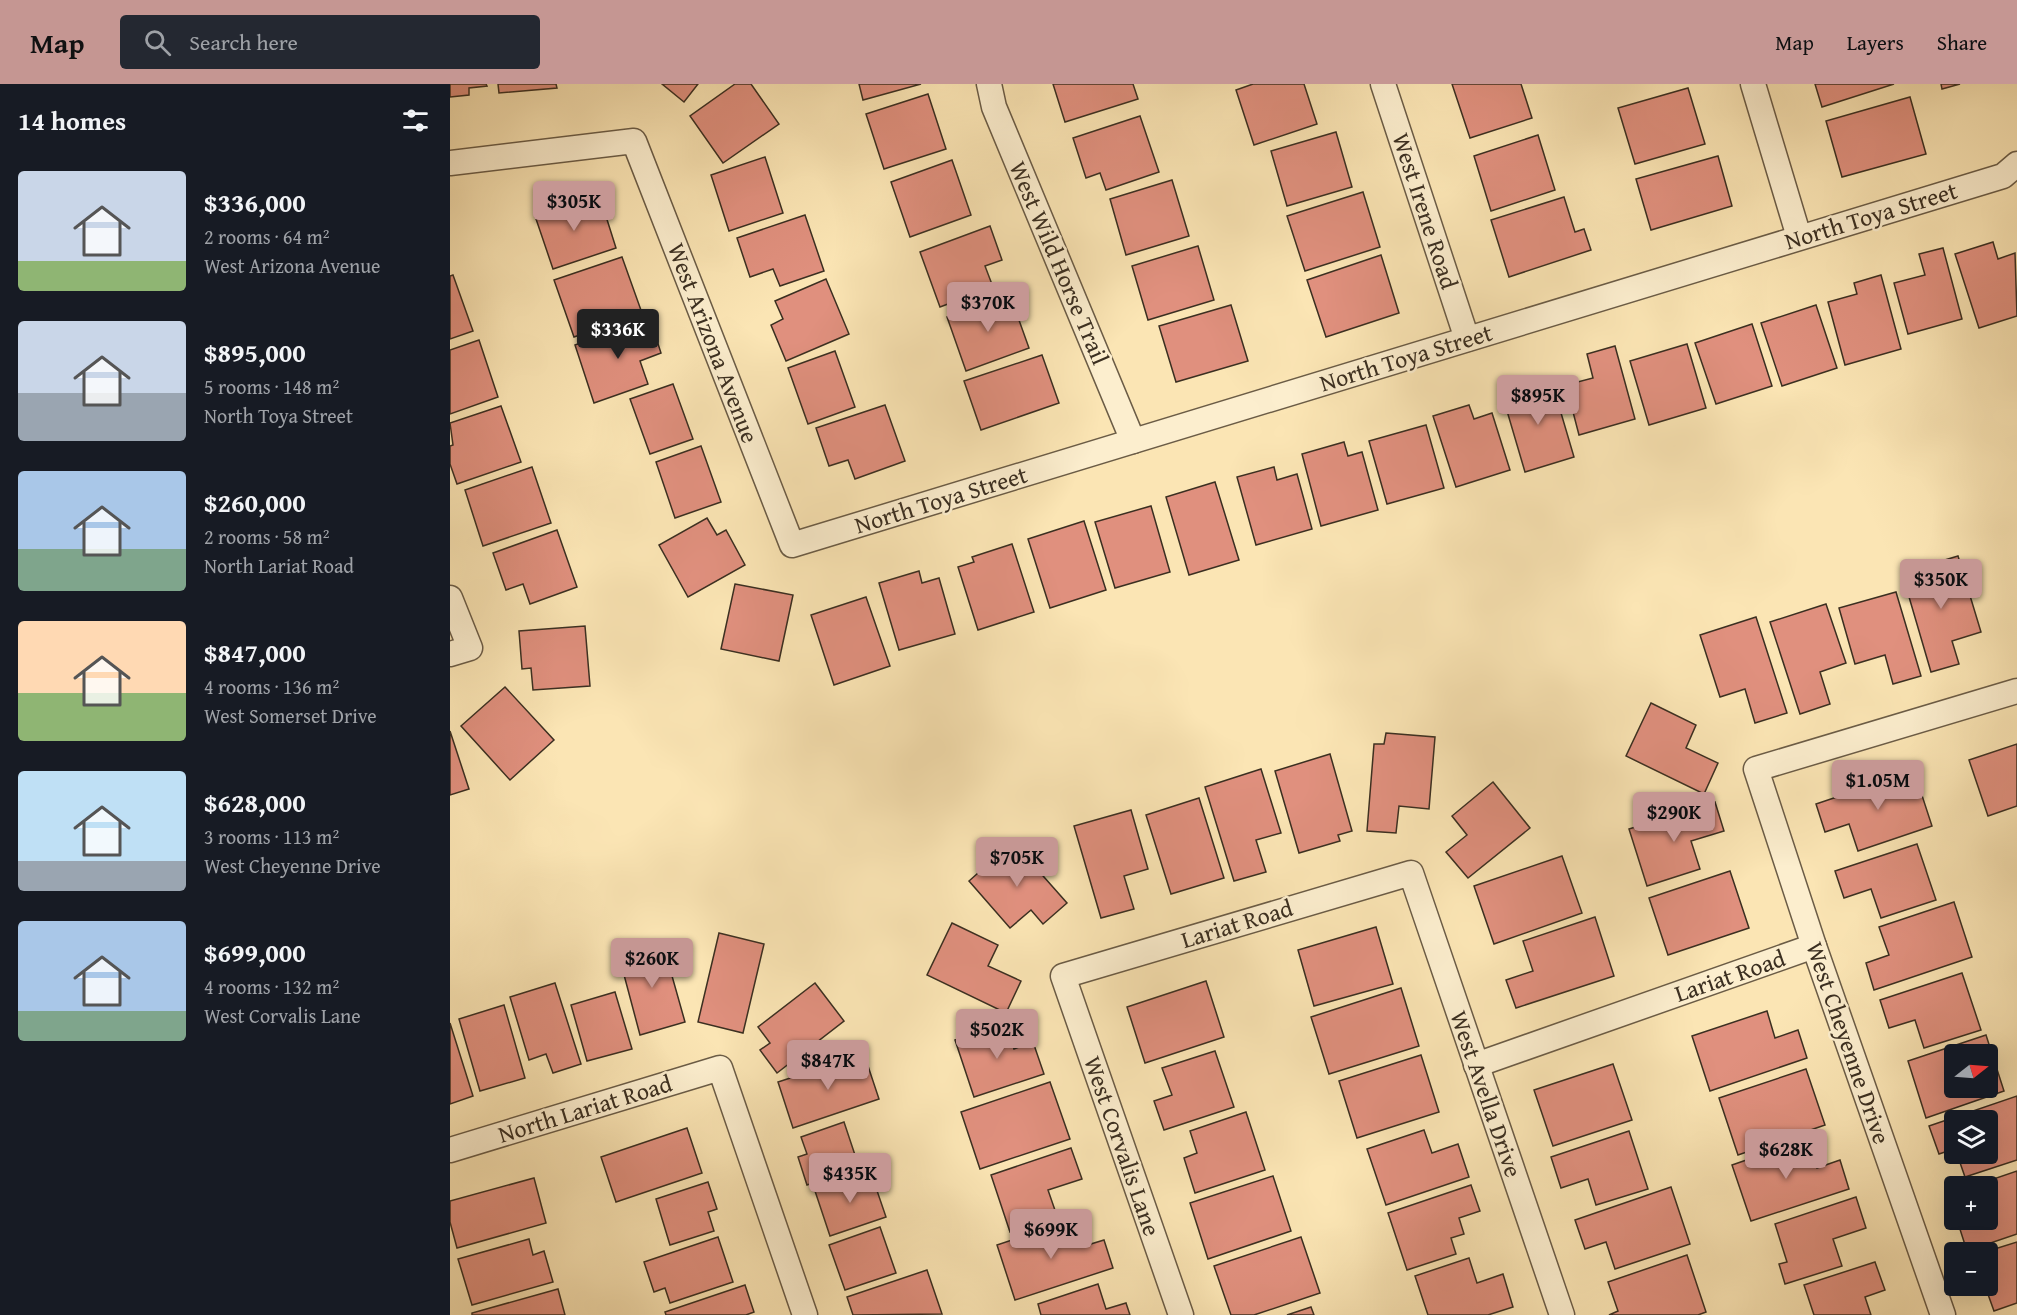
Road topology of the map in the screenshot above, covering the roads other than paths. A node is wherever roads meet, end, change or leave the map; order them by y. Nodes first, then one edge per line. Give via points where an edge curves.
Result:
1 (989, 84) edge
2 (1383, 84) edge
3 (1753, 84) edge
4 (450, 163) edge
5 (2017, 164) edge
6 (1799, 237) junction
7 (1467, 339) junction
8 (1133, 441) junction
9 (792, 545) joint
10 (450, 598) edge
11 (460, 651) edge
12 (2017, 691) edge
13 (1411, 873) joint
14 (1814, 946) junction
15 (1063, 976) joint
16 (1476, 1065) junction
17 (450, 1150) edge
18 (805, 1315) edge
19 (1181, 1315) edge
20 (1562, 1315) edge
21 (1943, 1315) edge

1 - 8 street, West Wild Horse Trail via 994,107
2 - 7 street, West Irene Road
3 - 6 street
4 - 9 street, West Arizona Avenue via 634,141
5 - 6 street, North Toya Street via 2003,176
6 - 7 street, North Toya Street
7 - 8 street, North Toya Street
8 - 9 street, North Toya Street
10 - 11 street
12 - 14 street, West Cheyenne Drive via 1756,769
13 - 15 street, Lariat Road
13 - 16 street, West Avella Drive
14 - 16 street, Lariat Road
14 - 21 street, West Cheyenne Drive
15 - 19 street, West Corvalis Lane
16 - 20 street, West Avella Drive
17 - 18 street, North Lariat Road via 720,1068

